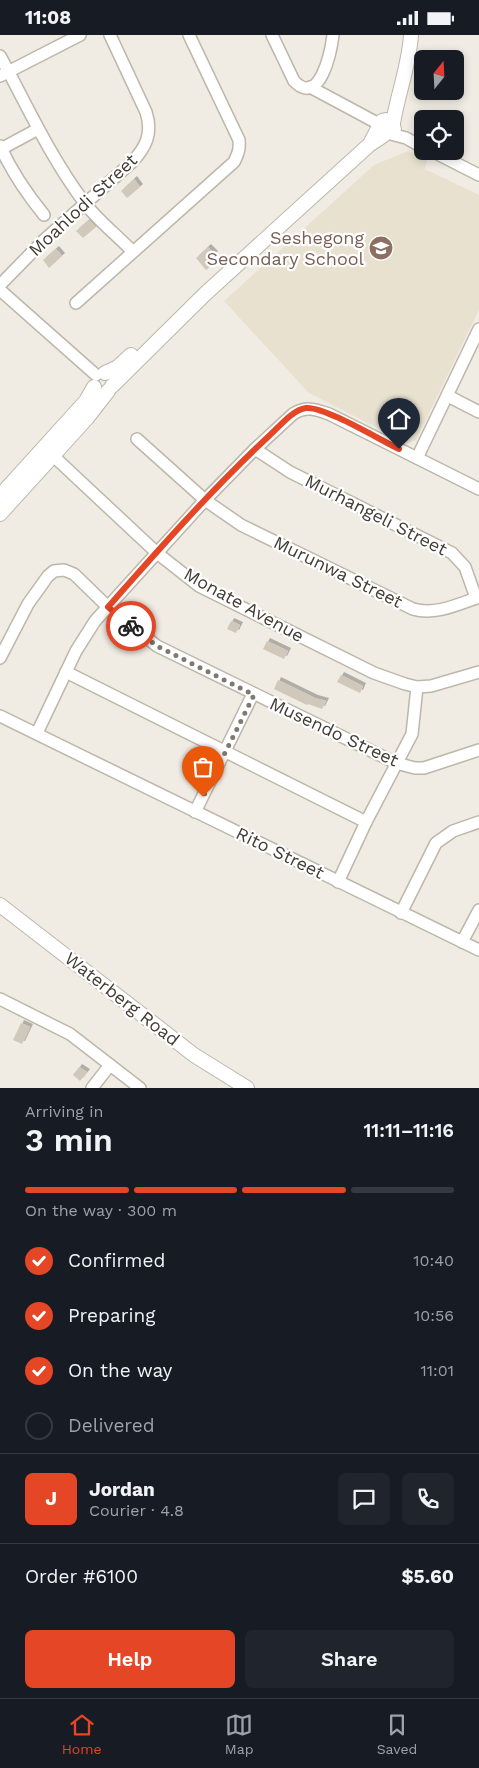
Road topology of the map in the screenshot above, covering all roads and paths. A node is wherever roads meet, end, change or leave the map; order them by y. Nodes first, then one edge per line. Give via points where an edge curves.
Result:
1 (80, 35) edge
2 (110, 35) edge
3 (189, 35) edge
4 (272, 35) edge
5 (333, 35) edge
6 (411, 35) edge
7 (0, 56) edge
8 (4, 74) edge
9 (306, 87) junction
10 (386, 127) junction
11 (38, 129) junction
12 (414, 142) edge
13 (1, 148) edge
14 (450, 160) edge
15 (479, 175) edge
16 (85, 204) junction
17 (44, 215) dead end
18 (132, 251) junction
19 (0, 285) edge
20 (0, 290) edge
21 (205, 294) junction
22 (76, 303) dead end
23 (478, 333) edge
24 (99, 378) junction
25 (110, 389) junction
26 (448, 396) junction
27 (479, 412) edge
28 (137, 439) dead end
29 (255, 449) junction
30 (49, 452) junction
31 (417, 458) junction
32 (479, 489) edge
33 (0, 497) edge
34 (205, 500) junction
35 (0, 514) edge
36 (157, 553) junction
37 (478, 597) edge
38 (108, 607) junction
39 (0, 658) edge
40 (66, 672) junction
41 (479, 673) edge
42 (417, 687) junction
43 (254, 695) junction
44 (0, 716) edge
45 (37, 733) junction
46 (479, 750) edge
47 (224, 752) junction
48 (396, 763) junction
49 (196, 813) junction
50 (366, 822) junction
51 (479, 822) edge
52 (338, 882) junction
53 (0, 905) edge
54 (479, 909) edge
55 (401, 913) junction
56 (462, 942) junction
57 (479, 950) edge
58 (0, 999) edge
59 (110, 1065) junction
60 (92, 1088) edge
61 (140, 1088) edge
62 (247, 1088) edge

1 - 8 street
2 - 16 street, Moahlodi Street via 146,111 150,131 139,155
3 - 18 street via 239,140 239,151 234,161
4 - 9 street via 294,81
5 - 9 street via 326,67 316,84
6 - 10 street via 408,63
7 - 8 street
8 - 11 street
9 - 10 street
10 - 12 street
10 - 21 street
11 - 13 street
11 - 16 street
13 - 17 street via 13,174
14 - 15 street
16 - 18 street
16 - 19 street, Moahlodi Street
18 - 22 street
20 - 24 street
21 - 24 street via 122,364
21 - 25 street
23 - 26 street
24 - 25 street via 101,392
24 - 30 street
25 - 30 street via 87,418
26 - 27 street
26 - 31 street
28 - 34 street, Murunwa Street
29 - 31 street via 292,414 306,408 329,414
29 - 34 street
29 - 37 street, Murhangeli Street via 290,472 452,553 465,567
30 - 33 street
30 - 35 street
30 - 36 street, Monate Avenue
31 - 32 street
34 - 36 street
34 - 37 street, Murunwa Street via 241,525 413,609 434,610
36 - 38 street
36 - 42 street, Monate Avenue via 199,586 374,673
38 - 39 street, Musendo Street via 74,574 58,569 48,576 28,604
38 - 40 street via 84,637
38 - 43 street, Musendo Street via 157,646
40 - 45 street
40 - 47 street
41 - 42 street, Monate Avenue
42 - 48 street via 412,734
43 - 47 street
43 - 48 street, Musendo Street
44 - 45 street, Rito Street
45 - 49 street, Rito Street
46 - 48 street, Musendo Street via 424,768
47 - 49 street
47 - 50 street
48 - 50 street
49 - 52 street, Rito Street
50 - 52 street
51 - 55 street via 453,831 436,843
52 - 55 street, Rito Street
53 - 62 street, Waterberg Road via 194,1055
54 - 56 street
55 - 56 street, Rito Street
56 - 57 street, Rito Street
58 - 59 street via 70,1034
59 - 60 street
59 - 61 street

